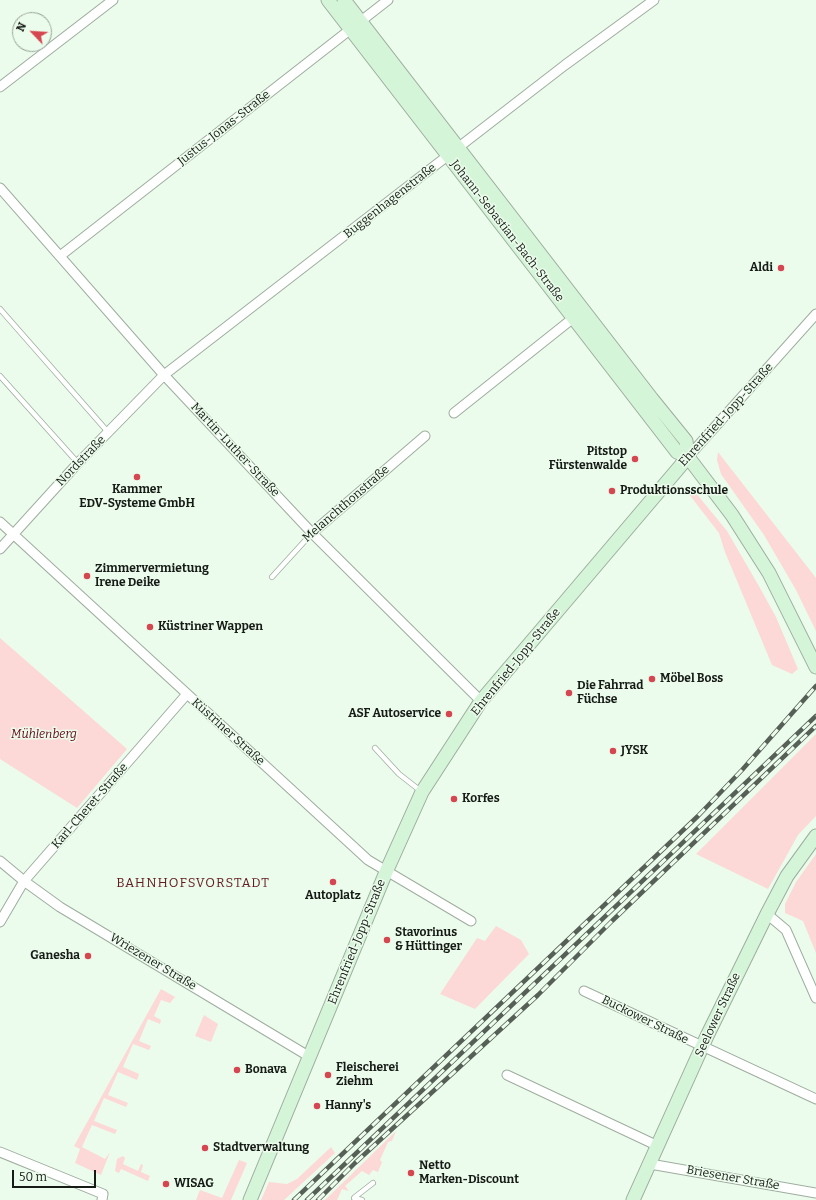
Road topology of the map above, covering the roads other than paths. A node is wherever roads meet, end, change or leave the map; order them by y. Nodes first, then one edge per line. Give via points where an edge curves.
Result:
1 (113, 0) edge
2 (328, 0) edge
3 (344, 0) edge
4 (388, 0) edge
5 (654, 0) edge
6 (355, 25) junction
7 (0, 87) edge
8 (453, 152) junction
9 (0, 188) edge
10 (60, 256) junction
11 (0, 308) edge
12 (578, 313) junction
13 (816, 314) edge
14 (164, 374) junction
15 (0, 376) edge
16 (454, 412) dead end
17 (108, 432) junction
18 (425, 436) dead end
19 (688, 457) junction
20 (78, 463) junction
21 (0, 522) edge
22 (312, 533) junction
23 (13, 534) junction
24 (0, 549) edge
25 (272, 577) dead end
26 (816, 667) edge
27 (187, 694) junction
28 (481, 700) junction
29 (375, 748) dead end
30 (422, 792) junction
31 (816, 836) edge
32 (0, 861) edge
33 (386, 872) junction
34 (24, 881) junction
35 (767, 914) junction
36 (471, 921) dead end
37 (0, 922) edge
38 (584, 991) dead end
39 (816, 998) edge
40 (702, 1047) junction
41 (310, 1058) junction
42 (507, 1075) dead end
43 (816, 1099) edge
44 (658, 1146) junction
45 (0, 1152) edge
46 (650, 1164) junction
47 (373, 1183) dead end
48 (816, 1193) edge
49 (103, 1197) edge
50 (354, 1199) edge
51 (250, 1200) edge
52 (362, 1200) edge
53 (633, 1200) edge

1 - 7 street
2 - 6 street, Johann-Sebastian-Bach-Straße
3 - 6 street, Johann-Sebastian-Bach-Straße
4 - 6 street, Justus-Jonas-Straße
5 - 8 street, Buggenhagenstraße
6 - 8 street, Johann-Sebastian-Bach-Straße
6 - 10 street, Justus-Jonas-Straße
8 - 12 street, Johann-Sebastian-Bach-Straße
8 - 14 street, Buggenhagenstraße
9 - 10 street, Martin-Luther-Straße
10 - 14 street, Martin-Luther-Straße
11 - 17 lane
12 - 16 street
12 - 19 street, Johann-Sebastian-Bach-Straße via 686,440
13 - 19 street, Ehrenfried-Jopp-Straße
14 - 17 street, Nordstraße
14 - 22 street, Martin-Luther-Straße
15 - 20 lane
17 - 20 street, Nordstraße
18 - 22 street, Melanchthonstraße
19 - 26 street, Johann-Sebastian-Bach-Straße via 732,515 769,573
19 - 28 street, Ehrenfried-Jopp-Straße
20 - 23 street, Nordstraße
21 - 23 street, Küstriner Straße
22 - 25 lane, Melanchthonstraße
22 - 28 street, Martin-Luther-Straße
23 - 24 street, Nordstraße
23 - 27 street, Küstriner Straße
27 - 33 street, Küstriner Straße via 368,860
27 - 34 street, Karl-Cheret-Straße
28 - 30 street, Ehrenfried-Jopp-Straße
29 - 30 lane via 399,774
30 - 33 street, Ehrenfried-Jopp-Straße
31 - 35 street, Seelower Straße via 786,876
32 - 34 street, Wriezener Straße
33 - 36 street, Küstriner Straße
33 - 41 street, Ehrenfried-Jopp-Straße
34 - 37 street, Karl-Cheret-Straße
34 - 41 street, Wriezener Straße via 60,907
35 - 39 street via 786,930
35 - 40 street, Seelower Straße
38 - 40 street, Buckower Straße
40 - 43 street, Buckower Straße
40 - 44 street, Seelower Straße
41 - 51 street, Ehrenfried-Jopp-Straße
42 - 44 street
44 - 46 street, Seelower Straße
45 - 49 street
46 - 48 street, Briesener Straße
46 - 53 street, Seelower Straße
47 - 50 lane
50 - 52 lane

